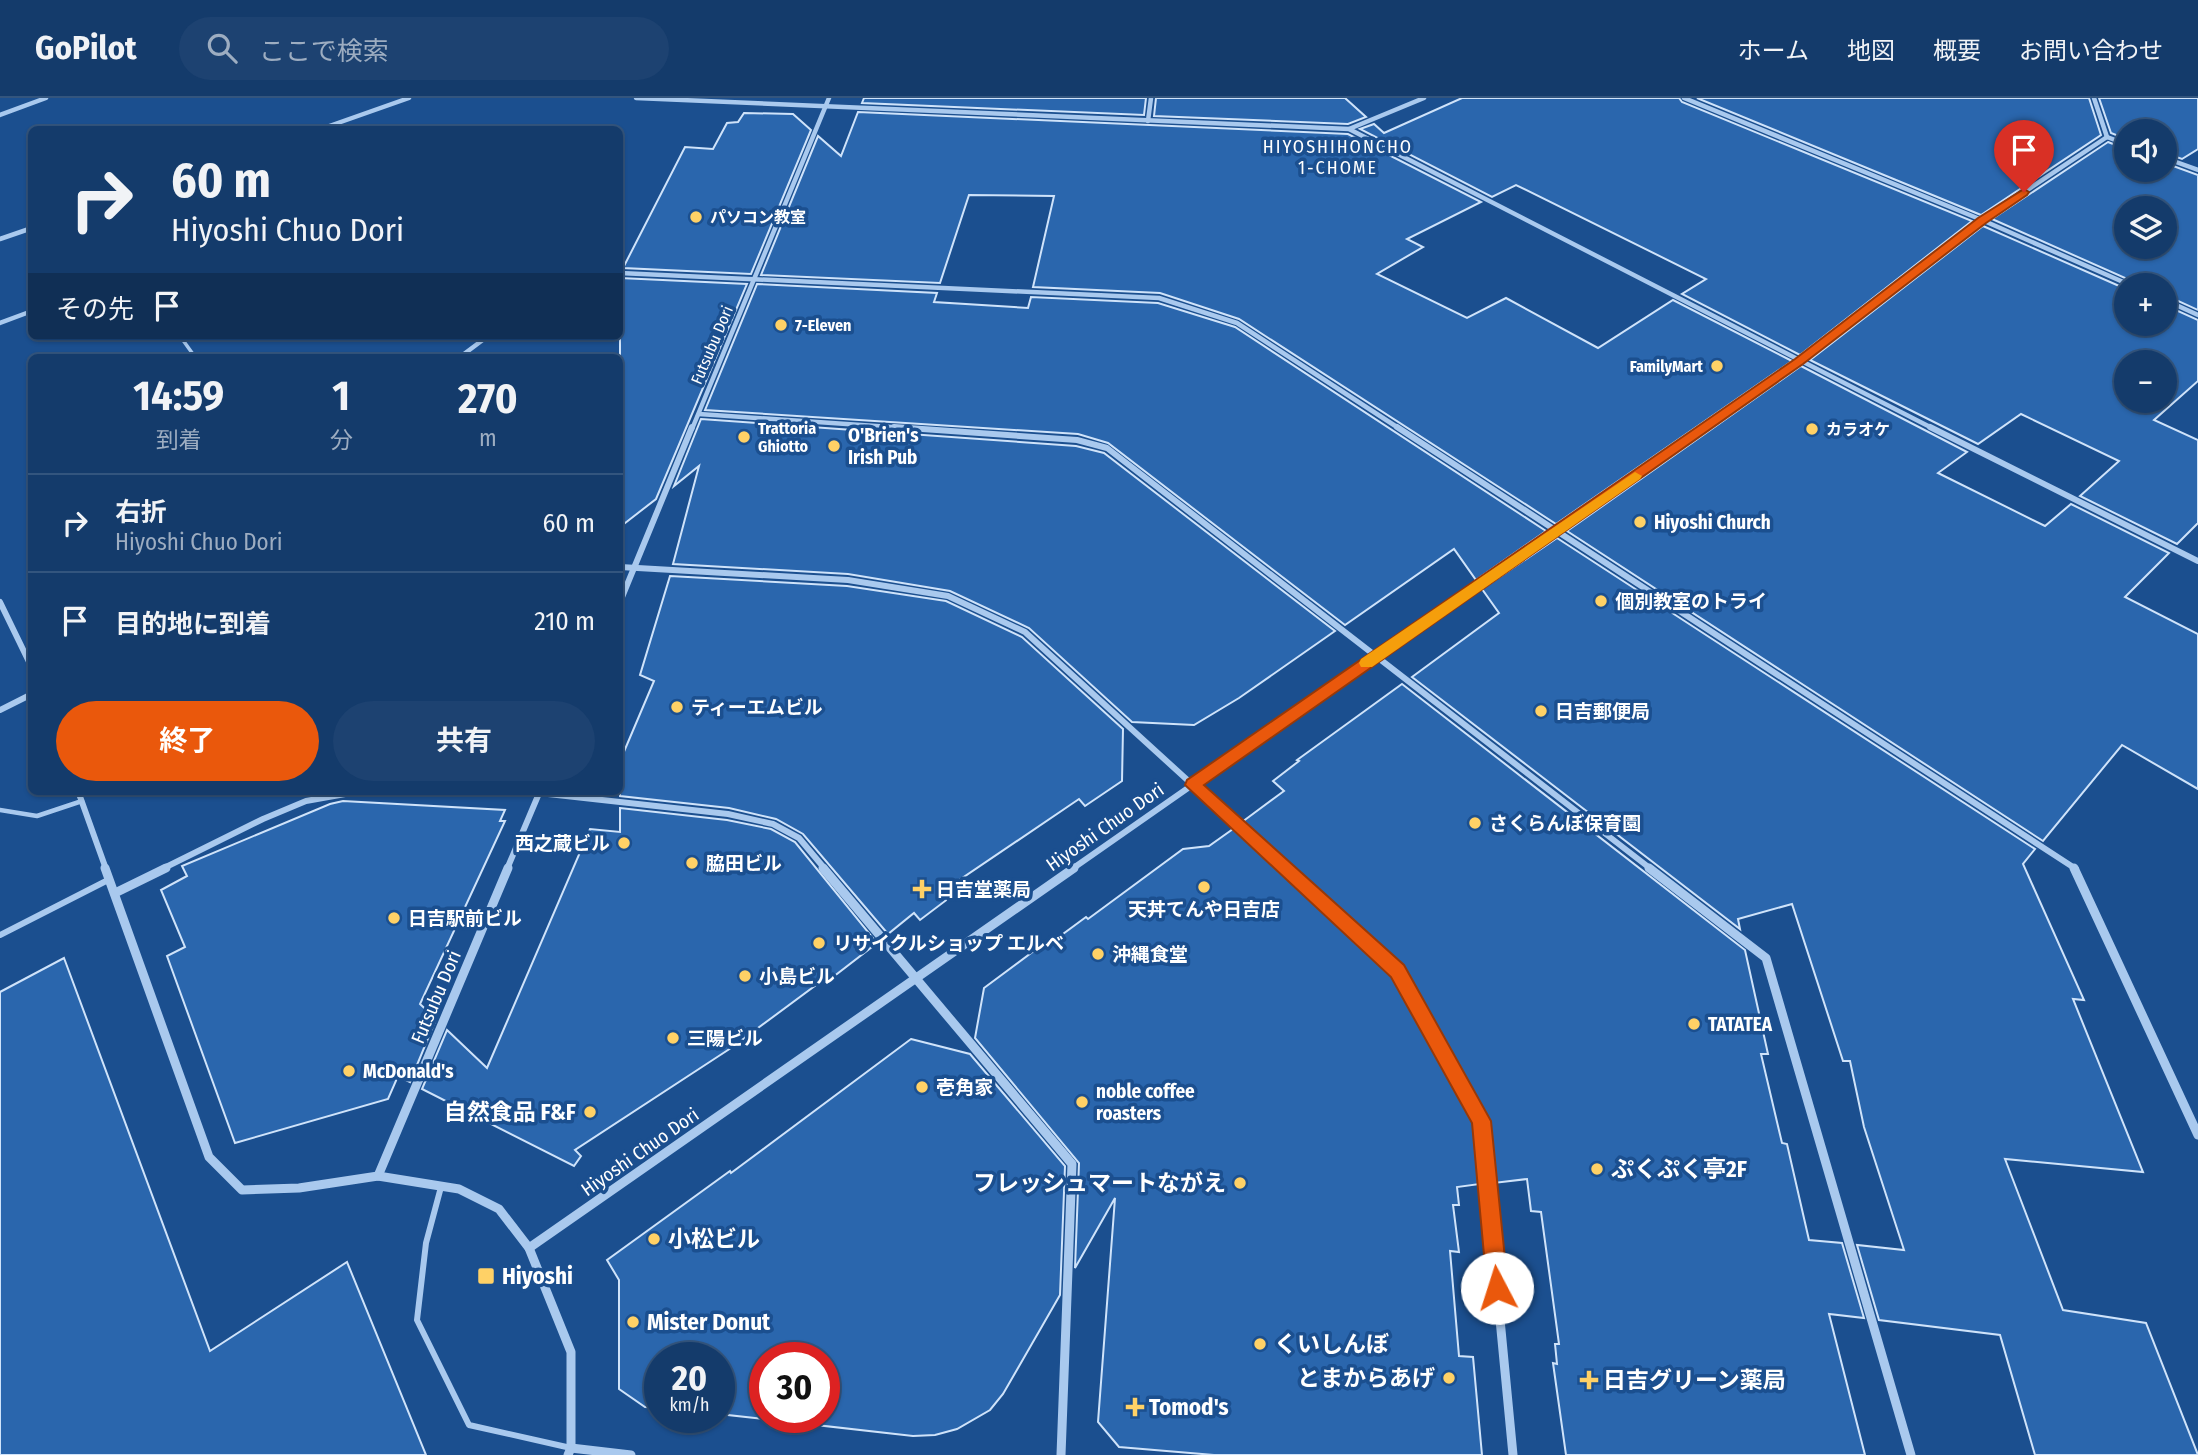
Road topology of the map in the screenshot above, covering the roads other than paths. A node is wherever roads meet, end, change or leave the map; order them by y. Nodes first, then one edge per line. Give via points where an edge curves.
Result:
1 (46, 98) edge
2 (409, 98) edge
3 (636, 98) edge
4 (829, 98) edge
5 (1151, 98) edge
6 (1424, 98) edge
7 (1684, 98) edge
8 (2094, 98) edge
9 (826, 106) junction
10 (0, 115) edge
11 (1148, 121) junction
12 (329, 126) edge
13 (1349, 129) junction
14 (2107, 136) junction
15 (2114, 139) edge
16 (2177, 162) edge
17 (2198, 170) edge
18 (1982, 220) junction
19 (28, 229) edge
20 (0, 239) edge
21 (623, 273) edge
22 (2114, 278) edge
23 (755, 279) junction
24 (2177, 305) edge
25 (28, 312) edge
26 (2198, 315) edge
27 (0, 323) edge
28 (483, 340) edge
29 (464, 354) edge
30 (1799, 362) junction
31 (699, 414) junction
32 (1558, 530) junction
33 (2198, 561) edge
34 (623, 567) edge
35 (634, 568) junction
36 (623, 595) edge
37 (0, 602) edge
38 (1378, 656) junction
39 (28, 660) edge
40 (28, 696) edge
41 (0, 710) edge
42 (1193, 785) junction
43 (80, 795) edge
44 (340, 795) edge
45 (539, 795) edge
46 (566, 795) edge
47 (82, 801) junction
48 (0, 810) edge
49 (110, 879) junction
50 (115, 893) junction
51 (0, 935) edge
52 (915, 980) junction
53 (2198, 1135) edge
54 (378, 1176) junction
55 (442, 1185) junction
56 (529, 1248) junction
57 (570, 1452) edge
58 (631, 1455) edge
59 (1061, 1455) edge
60 (1513, 1455) edge
61 (1912, 1455) edge

1 - 10 street
2 - 12 street
3 - 9 street
4 - 9 street, Futsubu Dori
5 - 11 street
6 - 13 street
7 - 18 street
8 - 14 street
9 - 11 street
9 - 23 street, Futsubu Dori
11 - 13 street
13 - 30 street
14 - 15 street
14 - 18 street, Hiyoshi Chuo Dori
16 - 17 street
18 - 22 street
18 - 30 street, Hiyoshi Chuo Dori
19 - 20 street
21 - 23 street
23 - 31 street, Futsubu Dori
23 - 32 street via 1159,298 1237,323
24 - 26 street
25 - 27 street
28 - 29 street
30 - 32 street, Hiyoshi Chuo Dori
30 - 33 street
31 - 35 street, Futsubu Dori
31 - 38 street via 1077,440 1107,448
32 - 38 street, Hiyoshi Chuo Dori
32 - 53 street via 2076,869
34 - 35 street
35 - 36 street, Futsubu Dori
35 - 42 street via 848,580 948,596 1025,632
37 - 39 street
38 - 42 street, Hiyoshi Chuo Dori
38 - 61 street via 1766,958
40 - 41 street
42 - 52 street, Hiyoshi Chuo Dori
42 - 60 street via 1397,971 1481,1121
43 - 47 street
44 - 50 street via 306,801 263,819
45 - 54 street, Futsubu Dori
46 - 52 street via 728,814 773,824 799,838
47 - 48 lane via 37,816
47 - 49 street
49 - 50 street
49 - 51 lane
50 - 54 street via 209,1157 242,1190 299,1188
52 - 56 street, Hiyoshi Chuo Dori
52 - 59 street via 1072,1164
54 - 55 street
55 - 56 street via 499,1209
55 - 57 lane via 426,1243 417,1320 469,1425
56 - 57 street via 571,1352
57 - 58 street

